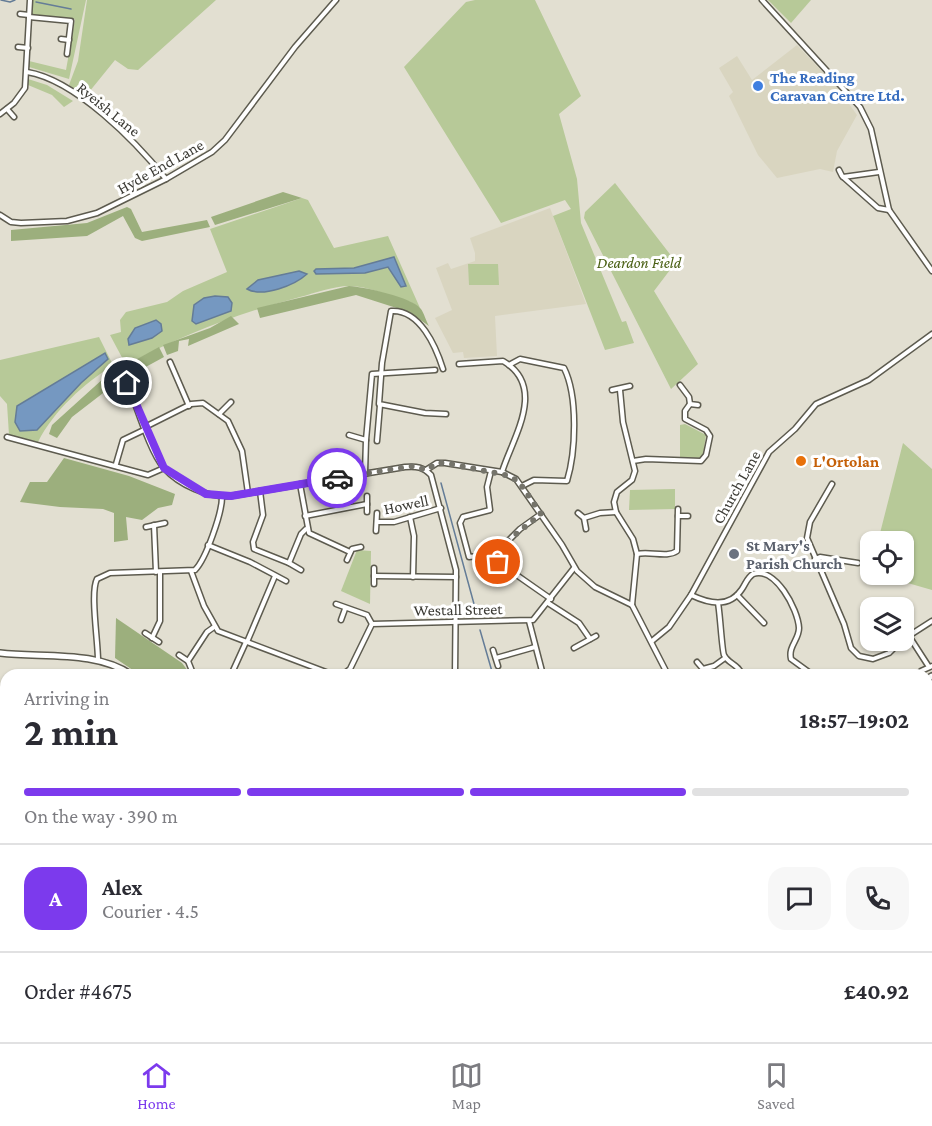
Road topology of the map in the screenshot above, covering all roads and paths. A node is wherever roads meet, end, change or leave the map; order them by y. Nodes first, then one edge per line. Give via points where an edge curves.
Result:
1 (30, 0) edge
2 (336, 0) edge
3 (762, 0) edge
4 (21, 14) dead end
5 (29, 16) junction
6 (61, 39) dead end
7 (69, 40) junction
8 (18, 47) dead end
9 (28, 48) junction
10 (67, 54) dead end
11 (27, 72) junction
12 (7, 109) junction
13 (0, 114) edge
14 (14, 117) dead end
15 (839, 170) dead end
16 (879, 172) junction
17 (843, 177) junction
18 (166, 179) junction
19 (890, 210) junction
20 (0, 215) edge
21 (932, 271) edge
22 (932, 334) edge
23 (170, 362) dead end
24 (459, 364) dead end
25 (509, 365) junction
26 (443, 369) dead end
27 (435, 370) dead end
28 (174, 372) junction
29 (380, 372) junction
30 (166, 375) dead end
31 (125, 377) dead end
32 (680, 385) dead end
33 (630, 386) dead end
34 (612, 390) dead end
35 (620, 390) junction
36 (231, 402) dead end
37 (690, 404) junction
38 (380, 405) junction
39 (698, 405) dead end
40 (189, 406) junction
41 (219, 414) junction
42 (446, 414) dead end
43 (146, 428) junction
44 (349, 435) dead end
45 (7, 436) dead end
46 (366, 440) junction
47 (377, 441) dead end
48 (633, 461) junction
49 (116, 464) junction
50 (164, 468) junction
51 (426, 470) junction
52 (491, 471) junction
53 (502, 472) junction
54 (365, 473) junction
55 (300, 484) junction
56 (832, 484) dead end
57 (522, 486) junction
58 (260, 491) junction
59 (248, 493) junction
60 (367, 496) dead end
61 (222, 497) junction
62 (367, 504) junction
63 (441, 508) junction
64 (678, 509) dead end
65 (367, 512) dead end
66 (616, 512) junction
67 (377, 513) dead end
68 (578, 513) dead end
69 (541, 514) junction
70 (304, 516) junction
71 (678, 516) junction
72 (688, 516) dead end
73 (410, 517) junction
74 (584, 518) junction
75 (377, 522) junction
76 (165, 523) dead end
77 (154, 525) junction
78 (146, 527) dead end
79 (306, 529) junction
80 (586, 529) dead end
81 (376, 531) dead end
82 (208, 545) junction
83 (361, 547) dead end
84 (350, 552) junction
85 (495, 554) junction
86 (637, 554) junction
87 (815, 559) junction
88 (347, 560) dead end
89 (858, 562) dead end
90 (289, 563) junction
91 (374, 568) dead end
92 (574, 568) junction
93 (302, 570) dead end
94 (191, 571) junction
95 (158, 572) junction
96 (275, 576) junction
97 (374, 576) junction
98 (413, 577) junction
99 (456, 577) junction
100 (286, 581) dead end
101 (374, 584) dead end
102 (691, 595) junction
103 (737, 595) junction
104 (549, 601) junction
105 (718, 603) junction
106 (336, 604) dead end
107 (632, 605) junction
108 (345, 609) junction
109 (341, 620) dead end
110 (455, 621) junction
111 (529, 621) junction
112 (932, 621) edge
113 (764, 622) dead end
114 (372, 624) junction
115 (214, 627) junction
116 (914, 632) edge
117 (145, 633) dead end
118 (596, 636) dead end
119 (152, 638) junction
120 (590, 639) junction
121 (652, 641) junction
122 (159, 642) dead end
123 (246, 642) junction
124 (535, 647) junction
125 (914, 647) edge
126 (574, 648) dead end
127 (493, 650) dead end
128 (888, 651) edge
129 (0, 653) edge
130 (179, 656) dead end
131 (496, 658) junction
132 (725, 658) junction
133 (98, 660) junction
134 (188, 661) junction
135 (697, 663) dead end
136 (498, 666) dead end
137 (931, 667) edge
138 (122, 669) edge
139 (191, 669) edge
140 (234, 669) edge
141 (315, 669) edge
142 (350, 669) edge
143 (455, 669) edge
144 (541, 669) edge
145 (665, 669) edge
146 (703, 669) joint
147 (739, 669) edge
148 (805, 669) edge

1 - 5 street
2 - 18 street, Hyde End Lane via 225,140 205,157
3 - 16 street via 860,107 870,127
4 - 5 street
5 - 7 street via 71,21
5 - 9 street
6 - 7 street
7 - 10 street
8 - 9 street
9 - 11 street
11 - 12 street via 25,88
11 - 18 street, Ryeish Lane via 58,84 94,109 131,140
12 - 13 street
12 - 14 street
15 - 17 street
16 - 17 street
16 - 19 street
17 - 19 street via 878,208
18 - 20 street, Hyde End Lane via 80,218 15,223
19 - 21 street
22 - 102 street, Church Lane via 869,380 816,404 769,452
23 - 28 street
24 - 25 street via 498,361
25 - 53 street via 523,388 526,408
25 - 57 street via 520,359 564,368 574,425 567,481 534,480
26 - 29 street via 437,349 421,326 393,311
27 - 29 street
28 - 30 street
28 - 40 street
29 - 38 street
29 - 46 street via 369,377
31 - 43 street
32 - 37 street
33 - 35 street
34 - 35 street
35 - 48 street via 626,440
36 - 41 street
37 - 39 street
37 - 48 street via 685,419 710,436 701,462
38 - 42 street
38 - 47 street
40 - 41 street via 203,404
40 - 43 street
41 - 59 street via 228,421 242,451
43 - 49 street via 123,440
43 - 50 street
44 - 46 street
45 - 49 street
46 - 54 street
48 - 66 street via 632,480 615,497
49 - 50 street via 148,475
50 - 61 street via 189,486
51 - 52 street via 446,463
51 - 54 street via 413,466
51 - 63 street
52 - 53 street
52 - 85 street via 487,487 490,510 463,517 460,523 469,557
53 - 57 street
54 - 55 street
55 - 58 street
55 - 70 street
56 - 87 street via 807,531
57 - 69 street
58 - 59 street
58 - 90 street via 263,515 252,546
59 - 61 street
60 - 62 street
61 - 82 street
62 - 65 street
62 - 70 street
63 - 73 street, Howell
63 - 99 street
64 - 71 street
66 - 74 street
66 - 86 street via 633,539
67 - 75 street, Howell
68 - 74 street
69 - 85 street
69 - 92 street
70 - 79 street
71 - 72 street
71 - 86 street via 677,551 668,555
73 - 75 street, Howell
73 - 98 street via 414,536
74 - 80 street
75 - 81 street, Howell
76 - 77 street
77 - 78 street
77 - 95 street
79 - 84 street
79 - 90 street
82 - 94 street via 201,562
82 - 96 street
83 - 84 street
84 - 88 street
85 - 104 street via 498,562
86 - 107 street
87 - 89 street
87 - 128 street via 851,648 866,659 881,657
90 - 93 street
91 - 97 street
92 - 104 street
92 - 107 street via 594,586
94 - 95 street
94 - 115 street
95 - 119 street via 160,625
95 - 133 street via 110,573 97,579 94,585
96 - 100 street
96 - 123 street
97 - 98 street
97 - 101 street
98 - 99 street
99 - 110 street
102 - 105 street
102 - 121 street, Church Lane via 669,627
103 - 105 street
103 - 113 street
103 - 148 street via 753,574 771,576 785,592 798,622 791,659
104 - 111 street
104 - 120 street via 579,623
105 - 132 street
106 - 108 street
107 - 121 street
108 - 109 street
108 - 114 street via 367,615
110 - 111 street, Westall Street
110 - 114 street, Westall Street
110 - 143 street
111 - 124 street
112 - 116 street
114 - 142 street
115 - 123 street
115 - 134 street
117 - 119 street
118 - 120 street
119 - 122 street
120 - 126 street
121 - 145 street
123 - 140 street
123 - 141 street
124 - 131 street
124 - 144 street
125 - 137 street
127 - 131 street
129 - 133 main road
130 - 134 street
131 - 136 street
132 - 146 street
132 - 147 street
133 - 138 main road
134 - 139 street
135 - 146 street

